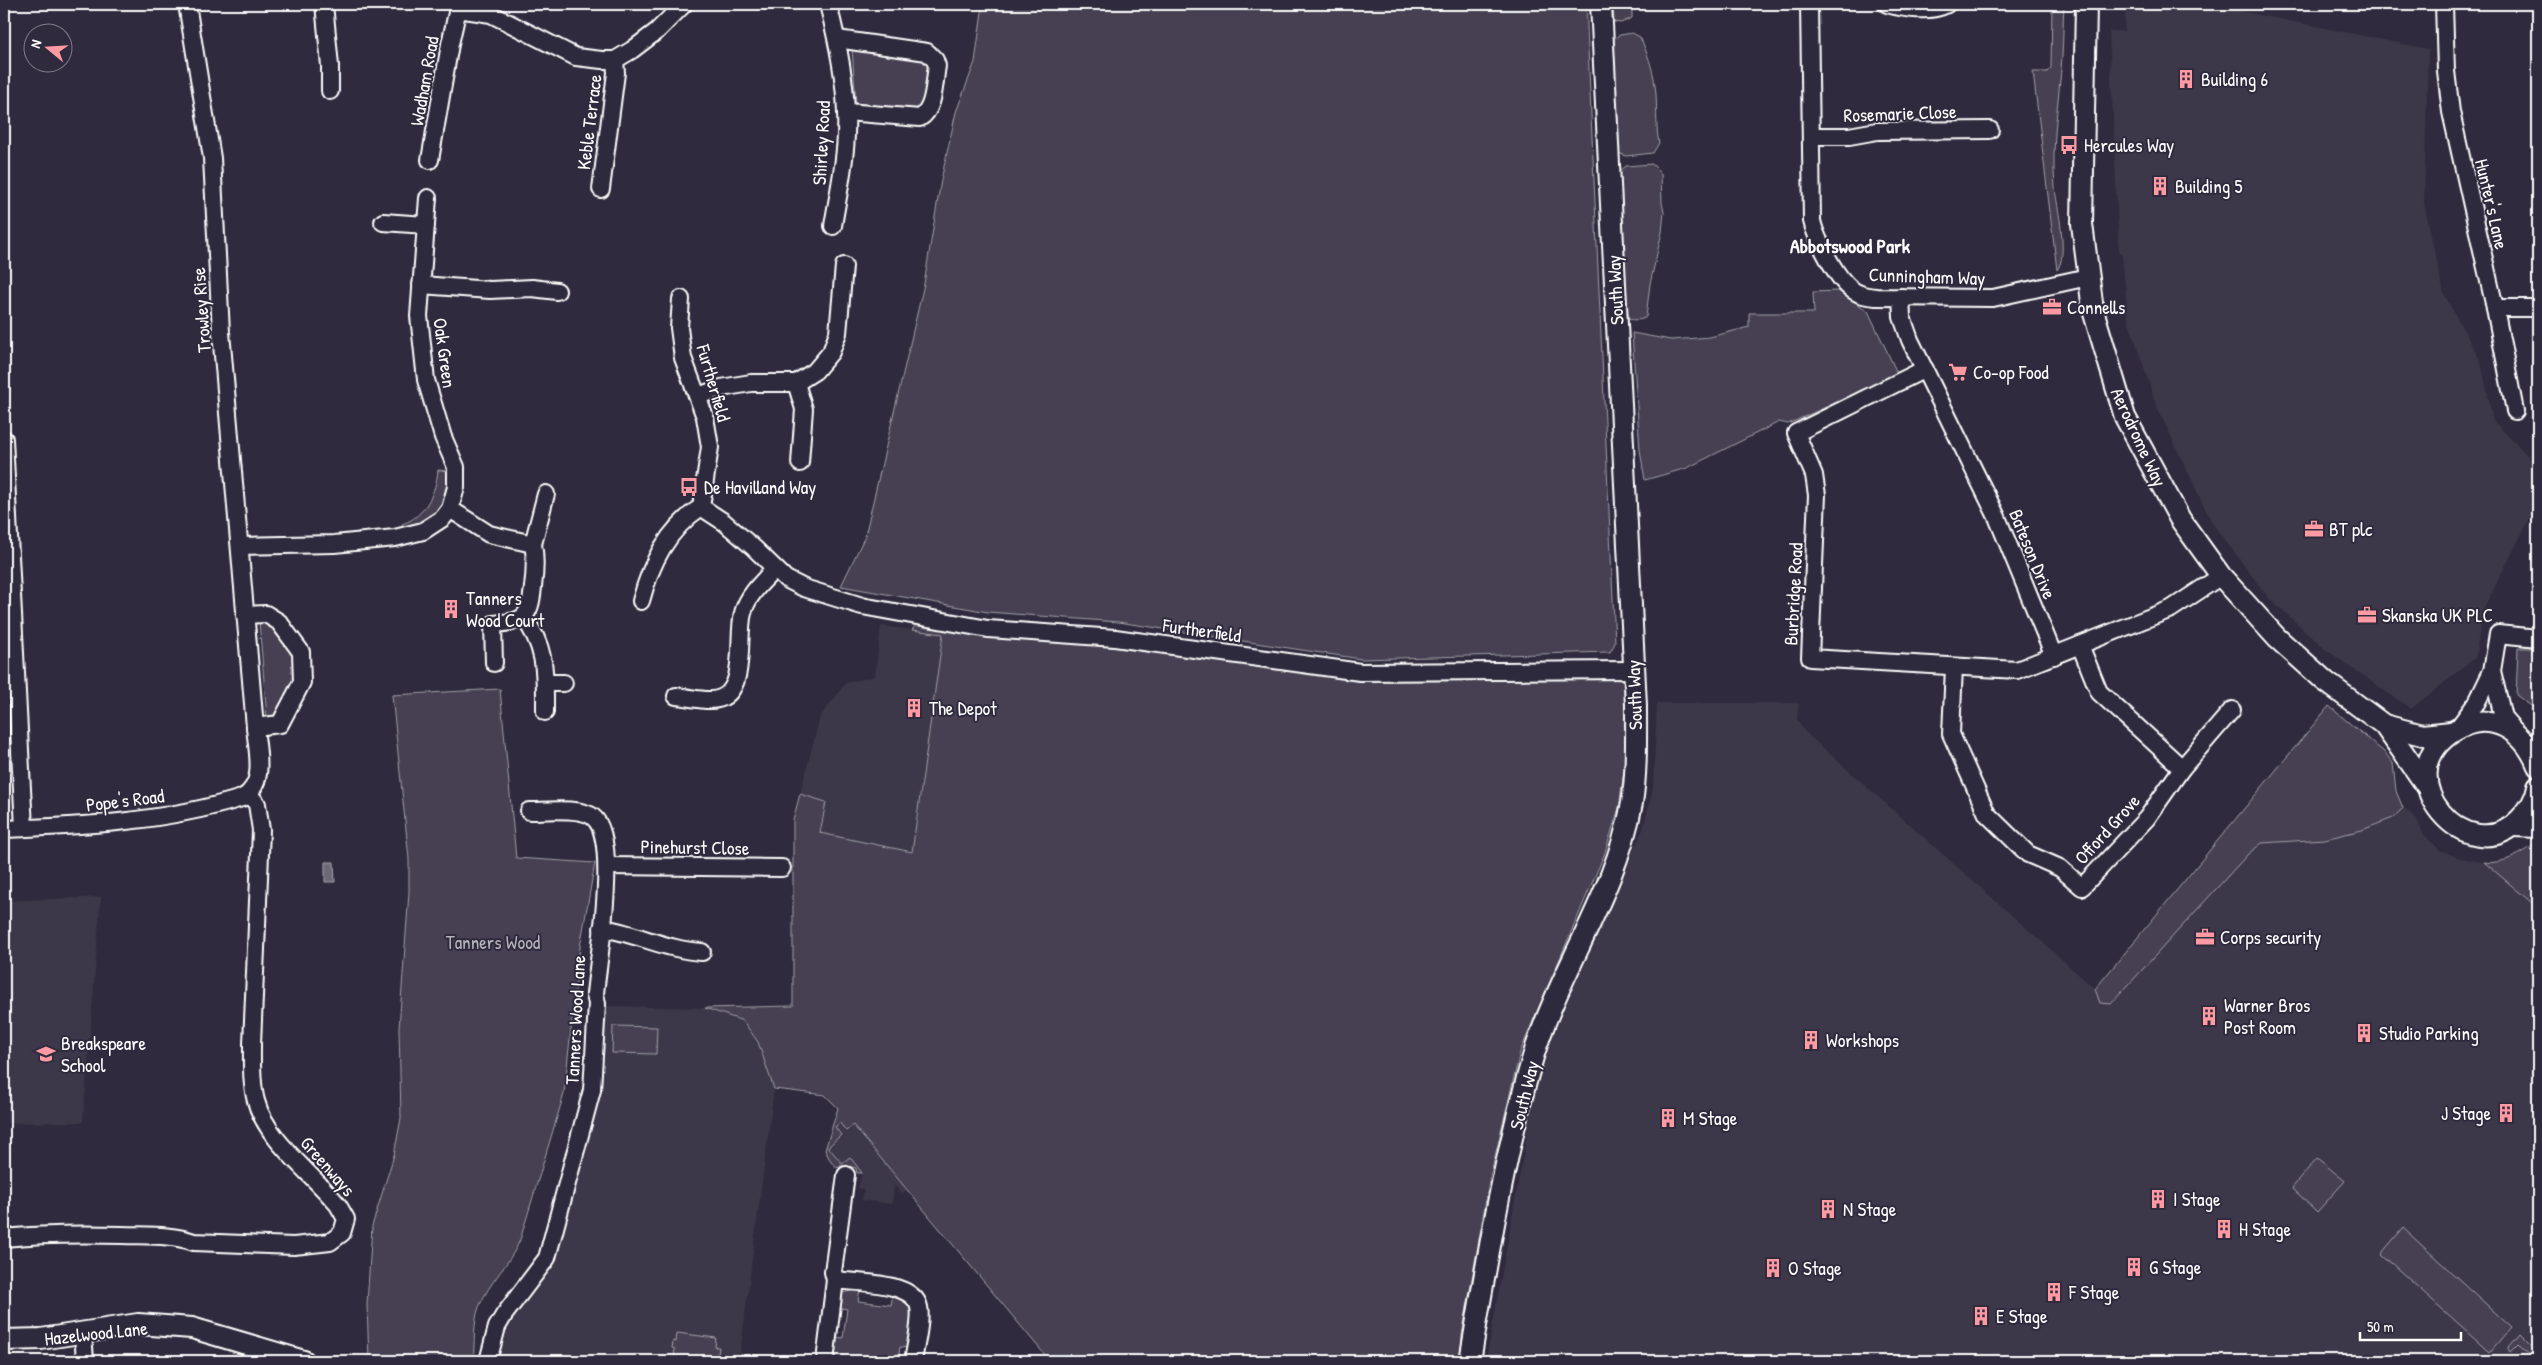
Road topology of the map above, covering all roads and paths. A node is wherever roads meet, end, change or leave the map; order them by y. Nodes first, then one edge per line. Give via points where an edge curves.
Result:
1 (186, 4) edge
2 (324, 4) edge
3 (684, 4) edge
4 (828, 4) edge
5 (1601, 4) edge
6 (1809, 4) edge
7 (1888, 4) edge
8 (1947, 4) edge
9 (2086, 4) edge
10 (2444, 4) edge
11 (459, 7) edge
12 (837, 39) junction
13 (615, 60) junction
14 (330, 92) dead end
15 (846, 112) junction
16 (1990, 130) dead end
17 (1811, 136) junction
18 (430, 160) dead end
19 (601, 189) dead end
20 (428, 198) dead end
21 (383, 222) dead end
22 (426, 225) junction
23 (833, 226) dead end
24 (844, 266) dead end
25 (2088, 278) junction
26 (421, 285) junction
27 (557, 290) dead end
28 (1901, 297) junction
29 (681, 300) dead end
30 (2496, 308) junction
31 (2538, 308) edge
32 (1925, 369) junction
33 (796, 383) junction
34 (698, 396) junction
35 (2515, 411) dead end
36 (4, 439) edge
37 (800, 463) dead end
38 (546, 494) dead end
39 (701, 507) junction
40 (450, 509) junction
41 (6, 540) edge
42 (533, 544) junction
43 (240, 546) junction
44 (774, 570) junction
45 (2221, 576) junction
46 (641, 601) dead end
47 (246, 615) junction
48 (522, 617) junction
49 (2538, 638) edge
50 (2080, 645) junction
51 (2054, 656) junction
52 (494, 663) dead end
53 (1954, 667) junction
54 (1634, 670) junction
55 (2492, 671) junction
56 (545, 683) junction
57 (564, 683) dead end
58 (676, 696) dead end
59 (2232, 710) dead end
60 (545, 712) dead end
61 (2384, 725) junction
62 (255, 727) junction
63 (2454, 731) junction
64 (2516, 732) junction
65 (2538, 766) edge
66 (2182, 768) junction
67 (2426, 785) junction
68 (2538, 786) edge
69 (249, 794) junction
70 (529, 811) dead end
71 (2514, 826) junction
72 (2538, 827) edge
73 (24, 828) junction
74 (4, 829) edge
75 (607, 866) junction
76 (782, 868) dead end
77 (602, 928) junction
78 (702, 952) dead end
79 (846, 1176) dead end
80 (4, 1238) edge
81 (836, 1280) junction
82 (83, 1332) junction
83 (4, 1340) edge
84 (86, 1361) edge
85 (304, 1361) edge
86 (488, 1361) edge
87 (825, 1361) edge
88 (913, 1361) edge
89 (1470, 1361) edge

1 - 43 street, Trowley Rise via 212,158 222,332
2 - 14 street
3 - 13 street via 657,31
4 - 12 street, Shirley Road
5 - 54 street, South Way
6 - 17 street, Cunningham Way
7 - 8 street via 1939,8
9 - 25 street, Aerodrome Way via 2082,224
10 - 30 street, Hunter's Lane via 2451,112
11 - 13 street via 491,14 576,57
11 - 18 street, Wadham Road
12 - 15 street, Shirley Road
12 - 15 street via 927,52 937,66 931,104 920,118
13 - 19 street, Keble Terrace
15 - 23 street, Shirley Road via 842,174
16 - 17 street, Rosemarie Close via 1877,131 1849,136
17 - 28 street, Cunningham Way via 1812,221 1817,237 1850,288 1864,296
20 - 22 street, Oak Green
21 - 22 street
22 - 26 street, Oak Green
24 - 33 street via 836,344 822,364
25 - 28 street, Cunningham Way via 1994,298
25 - 45 street, Aerodrome Way via 2093,310 2125,417 2180,519
26 - 27 street
26 - 40 street, Oak Green via 419,316 426,380 443,437 456,467 457,478
28 - 32 street, Bateson Drive via 1905,328
29 - 34 street, Furtherfield via 679,328 683,358
30 - 31 street
30 - 35 street, Hunter's Lane
32 - 51 street, Bateson Drive via 1997,517
32 - 53 street, Burbridge Road via 1796,433 1814,474 1818,495 1810,658
33 - 34 street via 751,383
33 - 37 street via 804,409
34 - 39 street, Furtherfield via 710,447
36 - 41 street
38 - 42 street
39 - 44 street, Furtherfield via 747,541
39 - 46 street via 668,538 654,559
40 - 42 street via 489,534
40 - 43 street via 424,531 402,536 334,544
41 - 73 street
42 - 48 street via 536,564 531,608
43 - 47 street, Trowley Rise
44 - 54 street, Furtherfield via 786,580 828,597 968,625 1115,638 1360,672
44 - 58 street via 748,600 743,614 737,678 732,691 723,698 711,700
45 - 50 street via 2177,605
45 - 61 street, Aerodrome Way via 2277,638 2325,681
47 - 62 street, Trowley Rise
47 - 62 street via 266,614 279,622 301,652 302,682 280,724
48 - 52 street via 512,622 493,624
48 - 56 street via 539,642
49 - 55 street via 2498,634
50 - 51 street
50 - 66 street via 2100,692
51 - 53 street, Burbridge Road via 2017,670
53 - 66 street, Offord Grove via 1951,734 1987,814 2028,854 2060,868 2082,887 2147,818
54 - 89 street, South Way via 1636,756 1628,820 1614,865 1534,1056 1503,1181
55 - 63 street via 2476,702
55 - 64 street via 2503,717
56 - 57 street
56 - 60 street
59 - 66 street, Offord Grove
61 - 63 street, Aerodrome Way via 2423,735
61 - 67 street, Aerodrome Way
62 - 69 street, Trowley Rise via 259,776
63 - 64 street, Aerodrome Way via 2475,723 2489,722
63 - 67 street via 2439,743 2432,756
64 - 65 street via 2527,744
67 - 71 street, Aerodrome Way via 2435,806 2458,828 2489,834
68 - 71 street via 2527,812
69 - 73 street, Pope's Road via 236,800 148,820
69 - 80 street, Greenways via 257,804 262,830 252,1044 256,1101 273,1135 338,1205 346,1219 342,1233 330,1242 294,1246 194,1242 184,1238 153,1236 26,1235
70 - 75 street, Tanners Wood Lane via 580,812 592,816 605,835
71 - 72 street
73 - 74 street, Pope's Road
75 - 76 street, Pinehurst Close
75 - 77 street, Tanners Wood Lane
77 - 78 street via 623,931 658,945
77 - 86 street, Tanners Wood Lane via 594,994 598,1004 595,1066 584,1121 547,1258 497,1327
79 - 81 street via 833,1272
81 - 87 street
81 - 88 street via 894,1287 911,1295 920,1309
82 - 83 street, Hazelwood Lane via 41,1339
82 - 84 street
82 - 85 street, Hazelwood Lane via 138,1324 192,1328

